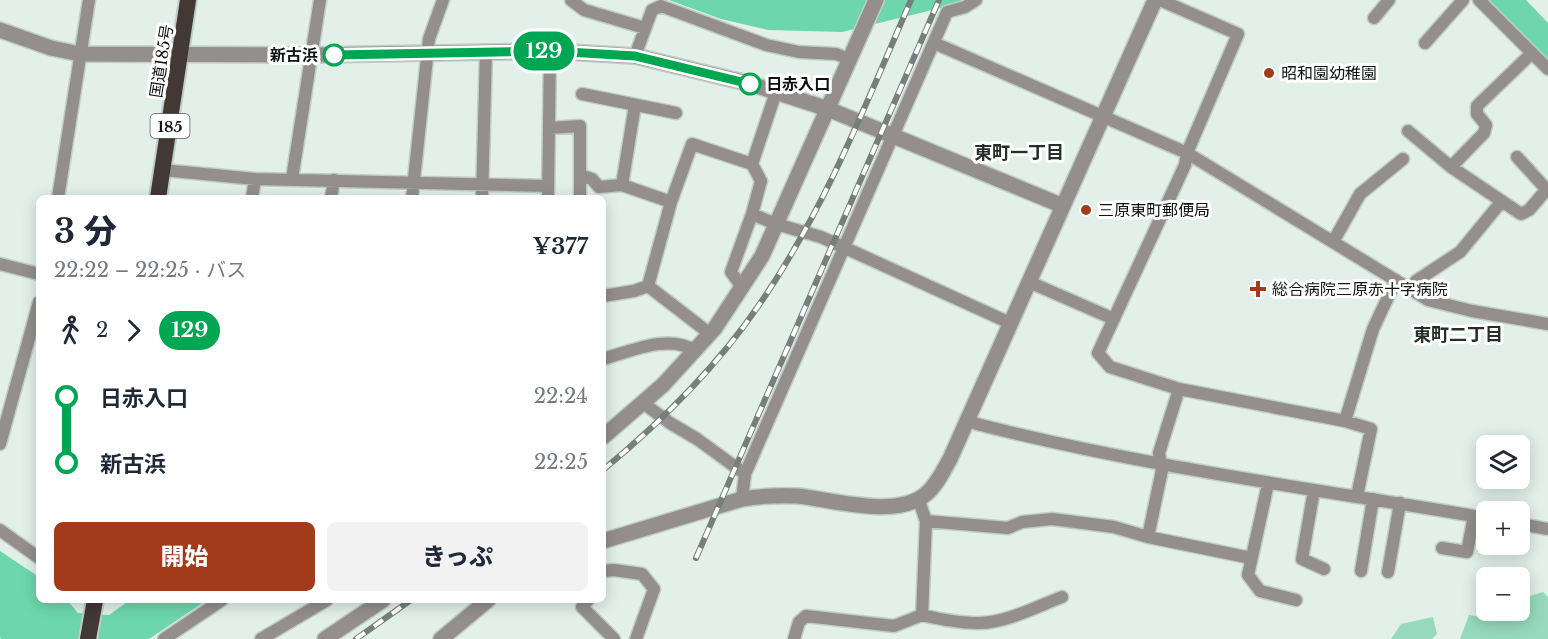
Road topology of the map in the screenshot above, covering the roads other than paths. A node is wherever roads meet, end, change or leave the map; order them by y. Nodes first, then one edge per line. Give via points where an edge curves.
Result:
1 (90, 0) edge
2 (188, 0) edge
3 (320, 0) edge
4 (443, 0) edge
5 (571, 0) edge
6 (876, 0) edge
7 (976, 0) edge
8 (1155, 0) edge
9 (1160, 0) edge
10 (1389, 0) edge
11 (1463, 0) edge
12 (1479, 0) edge
13 (1374, 18) dead end
14 (645, 28) junction
15 (0, 30) edge
16 (934, 43) junction
17 (1425, 43) dead end
18 (550, 51) junction
19 (486, 52) junction
20 (428, 53) junction
21 (1532, 53) junction
22 (80, 54) junction
23 (181, 55) junction
24 (312, 55) junction
25 (635, 56) junction
26 (849, 59) junction
27 (1548, 69) edge
28 (776, 92) junction
29 (582, 94) dead end
30 (635, 105) junction
31 (828, 109) junction
32 (676, 113) dead end
33 (1103, 117) junction
34 (549, 128) junction
35 (1408, 131) dead end
36 (893, 136) junction
37 (1187, 153) junction
38 (1517, 157) dead end
39 (1403, 159) dead end
40 (752, 164) junction
41 (1451, 167) junction
42 (163, 170) junction
43 (580, 175) junction
44 (255, 179) junction
45 (292, 179) junction
46 (334, 180) junction
47 (414, 183) junction
48 (484, 184) junction
49 (621, 185) junction
50 (1547, 189) edge
51 (548, 192) edge
52 (58, 195) edge
53 (159, 195) edge
54 (252, 195) edge
55 (332, 195) edge
56 (412, 195) edge
57 (482, 195) edge
58 (580, 195) edge
59 (1502, 201) junction
60 (671, 202) junction
61 (1063, 206) junction
62 (752, 214) junction
63 (776, 224) junction
64 (1333, 242) junction
65 (844, 247) junction
66 (0, 264) edge
67 (36, 273) edge
68 (1396, 280) junction
69 (1029, 282) junction
70 (648, 286) junction
71 (742, 287) junction
72 (1412, 290) junction
73 (606, 296) edge
74 (36, 313) edge
75 (1114, 319) junction
76 (1010, 323) junction
77 (1548, 324) edge
78 (709, 333) junction
79 (694, 350) junction
80 (606, 358) edge
81 (1179, 389) junction
82 (643, 403) junction
83 (967, 420) junction
84 (1345, 421) junction
85 (606, 434) edge
86 (0, 444) edge
87 (1161, 462) junction
88 (745, 474) junction
89 (1268, 484) junction
90 (1314, 490) junction
91 (1357, 496) junction
92 (918, 498) junction
93 (742, 499) junction
94 (1373, 499) junction
95 (1400, 504) junction
96 (1476, 516) edge
97 (926, 521) junction
98 (1530, 526) edge
99 (1476, 528) edge
100 (1548, 529) edge
101 (0, 530) edge
102 (1148, 537) junction
103 (606, 540) edge
104 (1442, 548) dead end
105 (36, 556) edge
106 (1251, 558) junction
107 (1324, 569) dead end
108 (609, 571) edge
109 (1360, 571) dead end
110 (1388, 573) dead end
111 (1062, 597) dead end
112 (1296, 600) dead end
113 (94, 603) edge
114 (218, 603) edge
115 (322, 603) edge
116 (379, 603) edge
117 (484, 603) edge
118 (585, 603) edge
119 (921, 615) junction
120 (88, 639) edge
121 (164, 639) edge
122 (261, 639) edge
123 (325, 639) edge
124 (441, 639) edge
125 (614, 639) edge
126 (636, 639) edge
127 (794, 639) edge

1 - 22 street
2 - 23 highway, 国道185号 / 185
3 - 24 street
4 - 20 street
5 - 14 street via 584,10
6 - 26 street
7 - 16 street via 947,12
8 - 33 street
9 - 37 street via 1238,33
10 - 13 street
11 - 17 street
12 - 21 street
14 - 25 street
14 - 26 street via 652,10 662,6 766,45
15 - 22 street
16 - 33 street
16 - 36 street
18 - 19 street
18 - 25 street
18 - 34 street
19 - 20 street
19 - 48 street
20 - 24 street
20 - 47 street
21 - 27 street
21 - 41 street via 1476,106 1486,125 1484,133
22 - 23 street
22 - 52 street
23 - 24 street
23 - 42 highway, 国道185号 / 185
24 - 45 street
25 - 28 street
26 - 31 street
28 - 31 street
28 - 40 street
29 - 30 street
30 - 32 street
30 - 49 street
31 - 36 street
31 - 63 street
33 - 37 street
33 - 61 street
34 - 43 street via 580,126
34 - 51 street
35 - 41 street
36 - 61 street
36 - 65 street
37 - 64 street
37 - 75 street
38 - 50 street
39 - 64 street via 1360,194
40 - 60 street via 692,144
40 - 62 street via 761,181
41 - 59 street
42 - 44 street
42 - 53 highway, 国道185号 / 185
43 - 49 street via 592,179 599,188
43 - 58 street
44 - 45 street
44 - 54 street
45 - 46 street
46 - 47 street
46 - 55 street
47 - 48 street
47 - 56 street
48 - 51 street
48 - 57 street
49 - 60 street
50 - 59 street via 1521,214
59 - 72 street via 1460,252 1416,281
60 - 70 street
61 - 69 street
62 - 63 street
62 - 71 street via 731,272
63 - 65 street
63 - 71 street
64 - 68 street
65 - 76 street
65 - 88 street
66 - 67 street
68 - 72 street
68 - 84 street via 1372,329
69 - 75 street
69 - 76 street
70 - 73 street
70 - 78 street
71 - 78 street
72 - 77 street via 1446,306
74 - 86 street
75 - 81 street via 1098,353 1110,366
76 - 83 street
78 - 79 street
79 - 80 street via 685,345 659,344
79 - 82 street
81 - 84 street
81 - 87 street via 1159,453
82 - 85 street
82 - 88 street
83 - 87 street via 1045,441
83 - 92 street via 939,479
84 - 91 street via 1371,429
87 - 89 street
87 - 102 street
88 - 93 street
89 - 90 street
89 - 106 street
90 - 91 street
90 - 107 street via 1302,559
91 - 94 street
92 - 93 street via 892,506 797,496
92 - 97 street
93 - 103 street
94 - 95 street
94 - 109 street
95 - 96 street
95 - 110 street
97 - 102 street via 1008,528 1022,522 1052,519 1114,527
97 - 119 street
98 - 100 street
99 - 104 street via 1467,552
101 - 105 street
102 - 106 street
106 - 112 street via 1248,574 1260,591
108 - 126 street via 642,574 654,589
111 - 119 street via 989,622
113 - 120 highway
114 - 121 street
115 - 122 street
116 - 123 street
117 - 124 street
118 - 125 street via 582,607
119 - 127 street via 894,626 806,616 799,622

